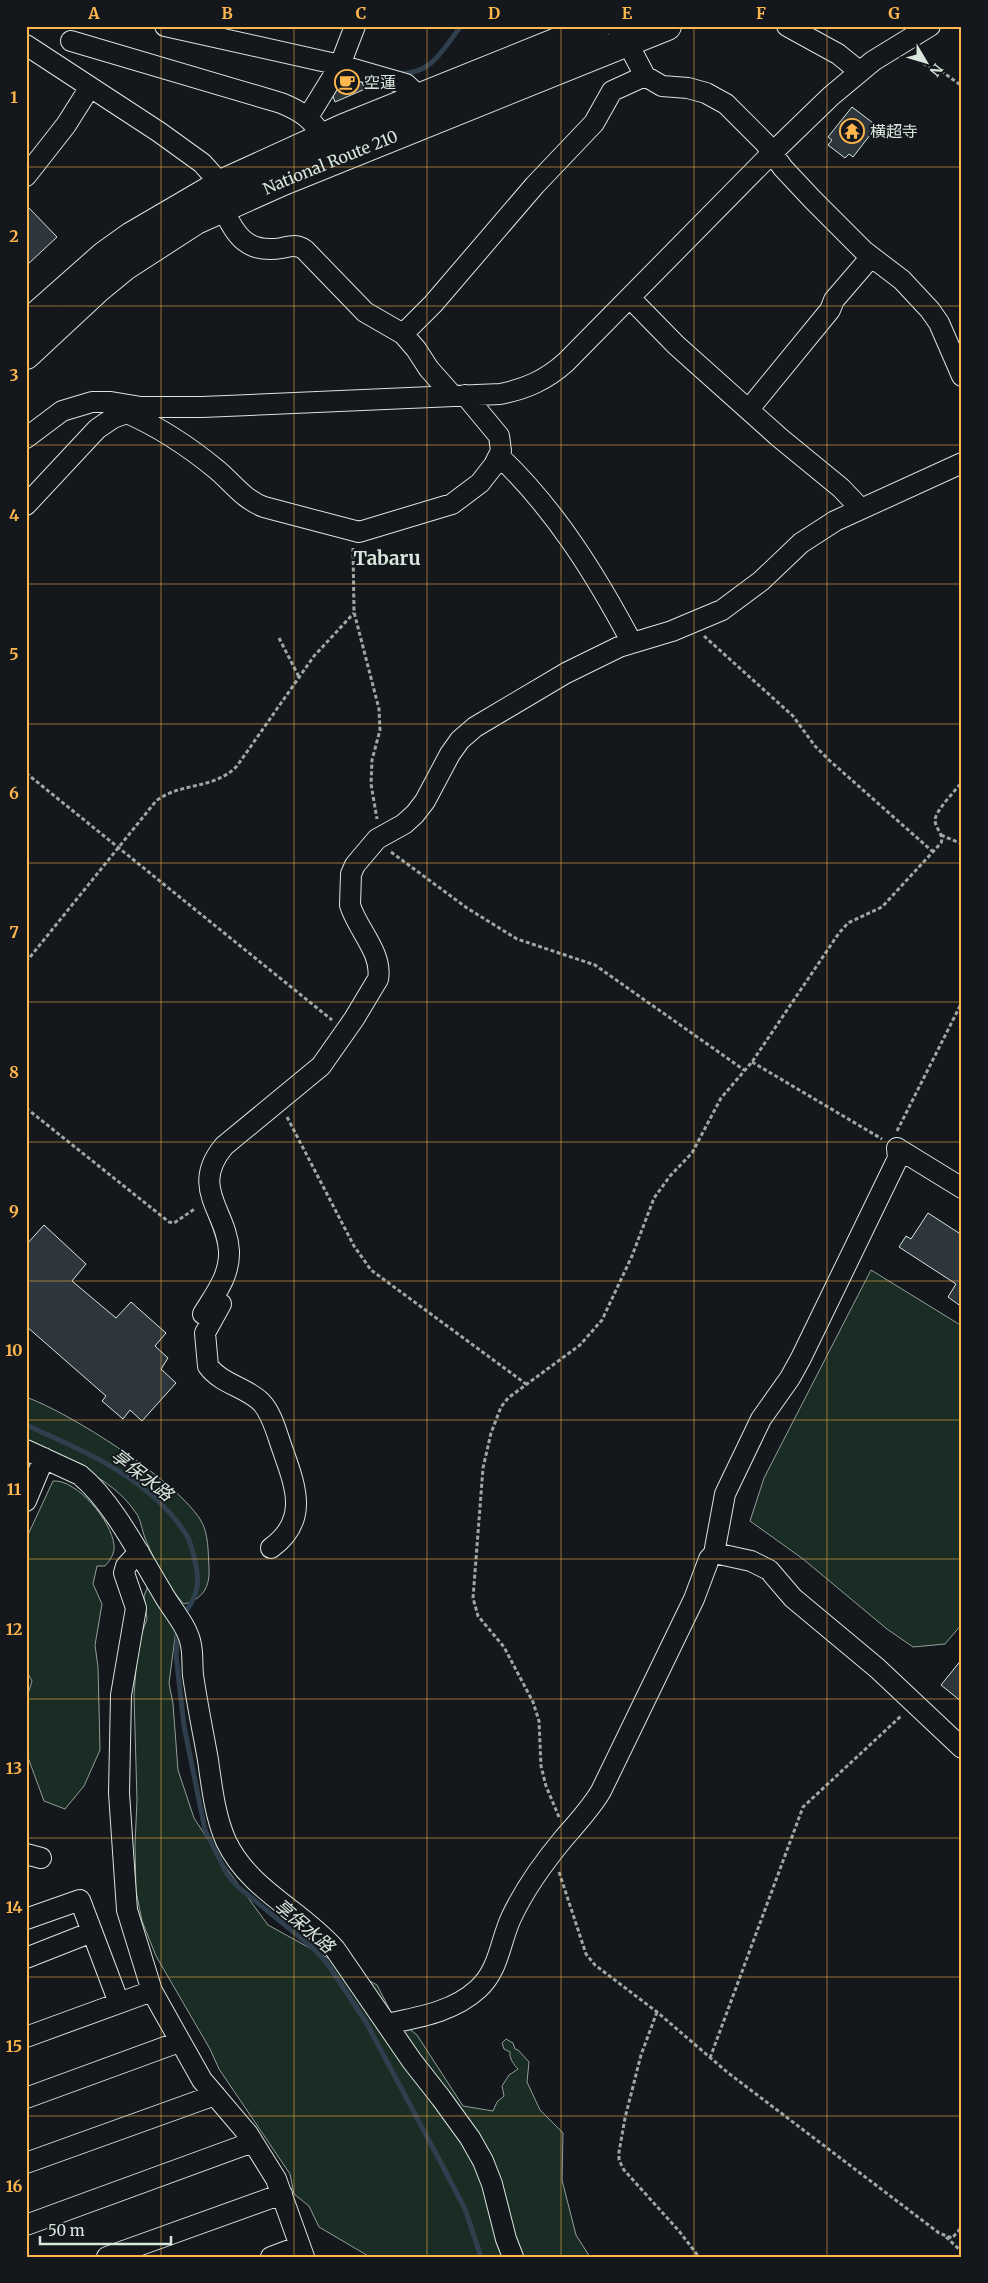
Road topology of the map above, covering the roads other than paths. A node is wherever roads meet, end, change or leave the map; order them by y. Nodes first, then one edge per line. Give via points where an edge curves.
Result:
1 (165, 26) edge
2 (355, 26) edge
3 (597, 26) edge
4 (667, 26) edge
5 (787, 26) edge
6 (930, 26) edge
7 (74, 34) edge
8 (621, 34) edge
9 (26, 45) edge
10 (340, 65) junction
11 (60, 68) junction
12 (859, 71) junction
13 (645, 76) junction
14 (90, 87) junction
15 (421, 98) junction
16 (316, 127) junction
17 (772, 153) junction
18 (26, 176) edge
19 (221, 196) junction
20 (871, 257) junction
21 (630, 298) junction
22 (26, 325) edge
23 (403, 334) junction
24 (26, 354) edge
25 (962, 376) edge
26 (459, 396) junction
27 (125, 409) junction
28 (749, 409) junction
29 (26, 438) edge
30 (499, 456) junction
31 (962, 463) edge
32 (26, 505) edge
33 (861, 509) junction
34 (632, 643) junction
35 (962, 1188) edge
36 (227, 1241) junction
37 (203, 1314) dead end
38 (35, 1454) edge
39 (26, 1501) edge
40 (270, 1548) dead end
41 (716, 1551) junction
42 (139, 1552) junction
43 (962, 1748) edge
44 (26, 1919) edge
45 (92, 1932) junction
46 (26, 1958) edge
47 (152, 1991) junction
48 (119, 2003) junction
49 (387, 2024) junction
50 (26, 2037) edge
51 (179, 2042) junction
52 (215, 2096) junction
53 (26, 2098) edge
54 (253, 2142) junction
55 (26, 2163) edge
56 (282, 2194) junction
57 (26, 2225) edge
58 (302, 2251) edge
59 (107, 2257) edge
60 (271, 2257) edge
61 (513, 2257) edge

1 - 10 street
2 - 10 street
3 - 15 highway, National Route 210
4 - 8 highway, National Route 210
5 - 12 street via 838,54
6 - 12 street
7 - 11 street
7 - 16 street via 281,103 296,109
8 - 13 street
8 - 19 highway, National Route 210 via 283,181
9 - 11 street
10 - 15 street via 406,84
10 - 16 street
11 - 14 street
12 - 17 street
13 - 17 street via 662,86 692,89 718,98
13 - 23 street via 612,91 594,123
14 - 18 street via 66,125
14 - 19 street via 193,156
15 - 16 highway, National Route 210
16 - 19 highway, National Route 210
17 - 20 street via 793,180
17 - 21 street
19 - 22 highway, National Route 210 via 132,236 97,262
19 - 23 street via 236,232 244,242 266,250 300,247 365,312
19 - 24 highway, National Route 210 via 97,289
20 - 25 street via 897,275 930,310 942,328
20 - 28 street
21 - 26 street via 545,379 511,392
21 - 28 street via 676,345
23 - 26 street via 429,369
26 - 27 street
26 - 30 street via 499,436
27 - 29 street via 92,402 68,408
27 - 30 street via 191,450 252,502 354,532 452,504 480,482
27 - 32 street via 97,429
28 - 33 street
30 - 34 street via 531,488 564,532 600,585
31 - 33 street
33 - 34 street via 801,543 732,604 690,624
34 - 36 street via 566,673 475,727 460,740 445,761 419,809 404,824 382,835 361,856 351,874 350,905 376,958 379,972 375,985 321,1066 224,1146 214,1159 210,1179 212,1198
35 - 41 street via 897,1148 898,1158 801,1358 761,1419 725,1494
36 - 37 street via 229,1252 225,1277
36 - 40 street via 234,1254 237,1275 205,1333 206,1359 212,1371 262,1403 280,1440 297,1497 294,1516 283,1537
38 - 39 street
38 - 42 street via 86,1480
41 - 43 street via 769,1570 793,1598 877,1668
41 - 49 street via 709,1559 694,1599 601,1791 537,1874 516,1909 494,1969 479,1989 451,2007
42 - 47 street via 124,1573 136,1608 122,1680 119,1793 127,1910
42 - 49 street via 192,1644 193,1673 216,1812 232,1852 249,1876 330,1943
44 - 45 street via 80,1900
45 - 46 street
45 - 48 street
47 - 48 street
47 - 51 street
48 - 50 street
49 - 61 street via 442,2098 483,2161
51 - 52 street
51 - 53 street
52 - 54 street
52 - 55 street
54 - 56 street via 276,2178
54 - 57 street
56 - 58 street
56 - 59 street
58 - 60 street

